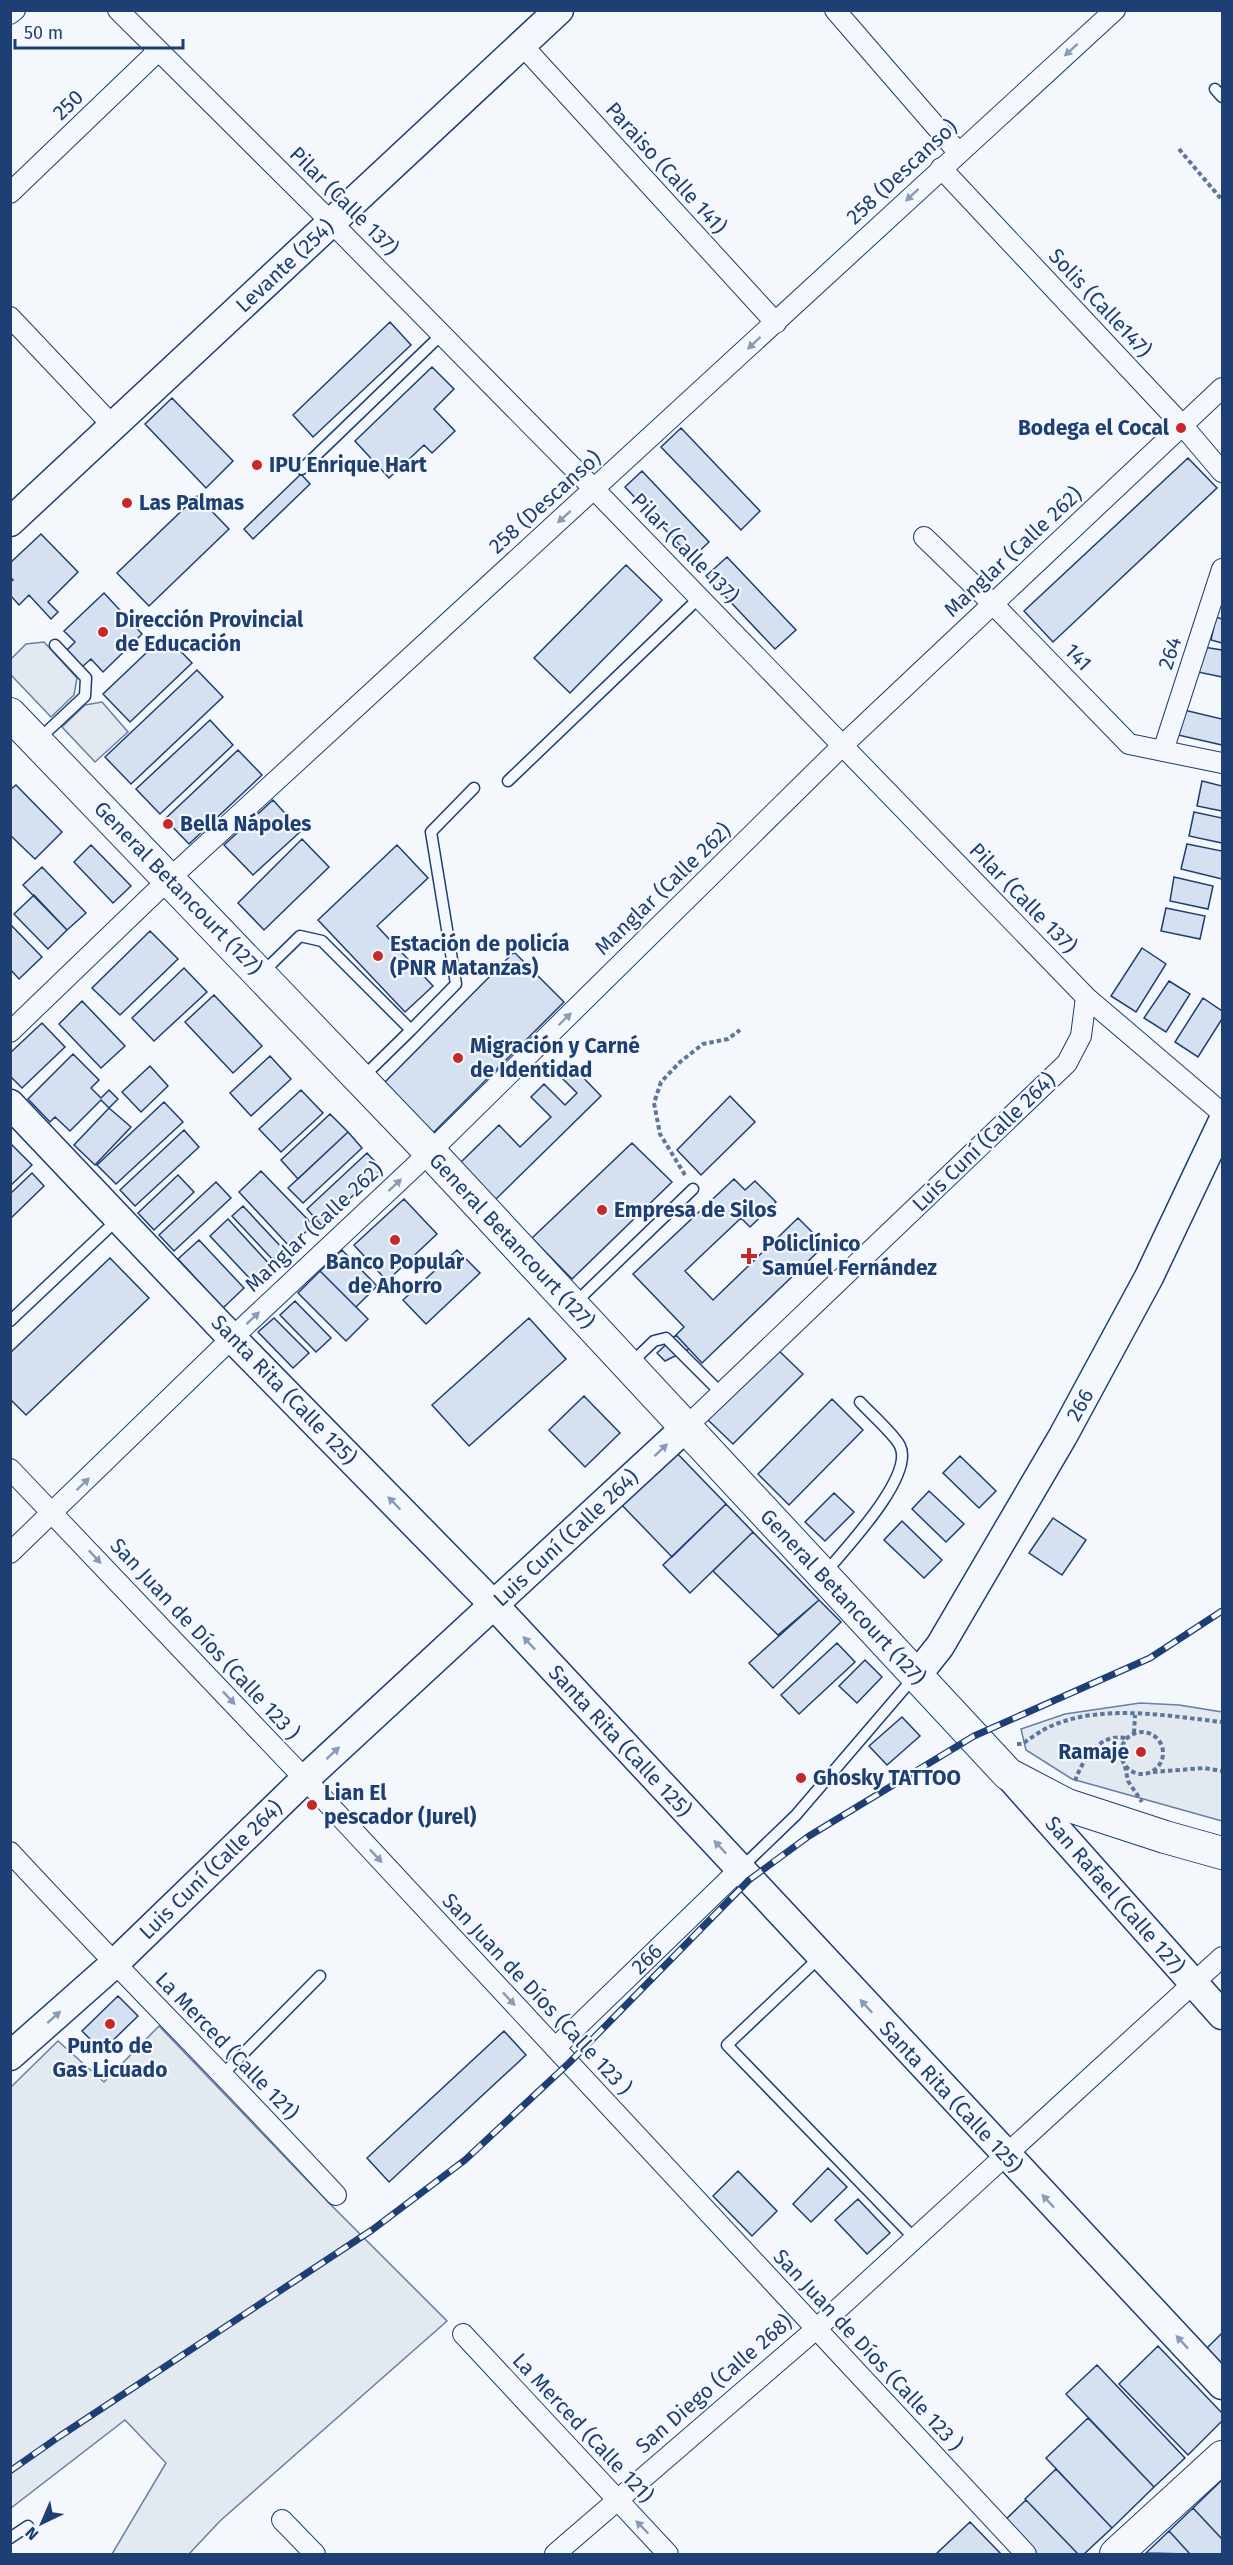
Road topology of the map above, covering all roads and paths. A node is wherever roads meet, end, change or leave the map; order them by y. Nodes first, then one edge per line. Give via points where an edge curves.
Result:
1 (15, 10) edge
2 (118, 10) edge
3 (560, 10) edge
4 (835, 10) edge
5 (1115, 10) edge
6 (10, 14) edge
7 (522, 45) junction
8 (158, 51) junction
9 (1179, 149) dead end
10 (958, 152) junction
11 (941, 168) junction
12 (10, 193) edge
13 (1222, 200) edge
14 (332, 223) junction
15 (10, 317) edge
16 (776, 323) junction
17 (441, 335) junction
18 (1222, 388) edge
19 (113, 426) junction
20 (1183, 426) junction
21 (302, 469) dead end
22 (1222, 472) edge
23 (594, 489) junction
24 (10, 522) edge
25 (924, 537) dead end
26 (1222, 569) edge
27 (699, 598) junction
28 (993, 604) junction
29 (56, 645) dead end
30 (10, 714) edge
31 (36, 741) junction
32 (843, 746) junction
33 (1163, 751) junction
34 (1222, 763) edge
35 (508, 781) dead end
36 (474, 788) dead end
37 (169, 879) junction
38 (261, 975) junction
39 (1086, 997) junction
40 (411, 1030) junction
41 (740, 1030) dead end
42 (10, 1032) edge
43 (361, 1080) junction
44 (10, 1104) edge
45 (1222, 1113) edge
46 (1222, 1123) edge
47 (430, 1152) junction
48 (693, 1189) joint
49 (119, 1218) junction
50 (572, 1306) junction
51 (10, 1321) edge
52 (232, 1338) junction
53 (628, 1366) junction
54 (721, 1393) junction
55 (860, 1402) dead end
56 (685, 1428) junction
57 (10, 1469) edge
58 (53, 1513) junction
59 (10, 1553) edge
60 (823, 1575) junction
61 (493, 1604) junction
62 (916, 1675) junction
63 (1135, 1715) junction
64 (1222, 1722) edge
65 (1134, 1733) junction
66 (1126, 1738) junction
67 (984, 1746) junction
68 (1152, 1772) junction
69 (1222, 1772) edge
70 (1008, 1774) junction
71 (305, 1779) junction
72 (1067, 1805) junction
73 (10, 1852) edge
74 (1222, 1853) edge
75 (740, 1869) junction
76 (820, 1957) junction
77 (1222, 1957) edge
78 (114, 1964) junction
79 (320, 1976) dead end
80 (1194, 1985) junction
81 (1222, 2015) edge
82 (555, 2048) junction
83 (10, 2056) edge
84 (223, 2074) junction
85 (1006, 2156) junction
86 (336, 2195) dead end
87 (914, 2238) junction
88 (816, 2329) junction
89 (463, 2334) dead end
90 (1222, 2385) edge
91 (1222, 2457) edge
92 (616, 2500) junction
93 (282, 2520) dead end
94 (28, 2526) dead end
95 (10, 2538) edge
96 (315, 2554) edge
97 (555, 2554) edge
98 (668, 2554) edge
99 (1026, 2554) edge
100 (1116, 2554) edge

1 - 6 street
2 - 8 street, Pilar (Calle 137)
3 - 7 street, Levante (254)
4 - 10 street
5 -> 10 street, 258 (Descanso)
7 - 14 street, Levante (254)
7 - 16 street, Paraiso (Calle 141)
8 - 12 street, 250
8 - 14 street, Pilar (Calle 137)
9 - 13 path
10 - 11 street, 258 (Descanso)
11 -> 16 street, 258 (Descanso)
11 - 20 street, Solis (Calle147)
14 - 17 street, Pilar (Calle 137)
14 - 19 street, Levante (254)
15 - 19 street
16 -> 23 street, 258 (Descanso)
17 - 21 lane
17 - 23 street, Pilar (Calle 137)
18 - 20 street, Manglar (Calle 262)
19 - 24 street, Levante (254)
20 - 22 street, Solis (Calle147)
20 - 28 street, Manglar (Calle 262)
23 - 27 street, Pilar (Calle 137)
23 -> 37 street, 258 (Descanso)
25 - 28 street, 141
26 - 33 street, 264
27 - 32 street, Pilar (Calle 137)
27 - 35 lane
28 - 32 street, Manglar (Calle 262)
28 - 33 street, 141 via 1129,744
29 - 31 lane via 86,678 85,696
30 - 31 main road, General Betancourt (127)
31 - 37 main road, General Betancourt (127)
32 - 39 street, Pilar (Calle 137)
47 -> 32 street, Manglar (Calle 262)
33 - 34 street, 141
36 - 40 lane via 431,832 456,984
37 - 38 main road, General Betancourt (127)
37 - 42 street, 258 (Descanso)
38 - 40 lane via 300,936 322,941
38 - 43 main road, General Betancourt (127)
39 - 45 street, Pilar (Calle 137)
39 - 54 street, Luis Cuní (Calle 264) via 1081,1036 1067,1063
40 - 43 lane
41 - 48 path via 728,1040 703,1044 680,1062 661,1082 654,1103 660,1134
43 - 47 main road, General Betancourt (127)
44 - 49 street, Santa Rita (Calle 125)
46 - 62 street, 266 via 1149,1278 1062,1436 940,1647
47 - 50 main road, General Betancourt (127)
52 -> 47 street, Manglar (Calle 262)
48 - 50 lane
49 - 51 lane
49 - 52 street, Santa Rita (Calle 125)
50 - 53 main road, General Betancourt (127)
58 -> 52 street, Manglar (Calle 262)
61 -> 52 street, Santa Rita (Calle 125)
53 - 54 lane via 654,1341 666,1338
53 - 56 main road, General Betancourt (127)
54 - 56 street, Luis Cuní (Calle 264)
55 - 60 lane via 901,1447 903,1466 880,1506
56 - 60 main road, General Betancourt (127)
61 -> 56 street, Luis Cuní (Calle 264)
57 - 58 street, San Juan de Díos (Calle 123 )
58 - 59 street, Manglar (Calle 262)
58 -> 71 street, San Juan de Díos (Calle 123 )
60 - 62 main road, General Betancourt (127)
71 -> 61 street, Luis Cuní (Calle 264)
75 -> 61 street, Santa Rita (Calle 125)
62 - 67 main road, General Betancourt (127)
62 - 75 lane via 796,1815
63 - 64 path
63 - 65 path
63 - 67 path via 1080,1718 1047,1728 1022,1744
65 - 66 path
65 - 68 path via 1149,1733 1161,1742 1162,1761
66 - 68 path via 1120,1754 1125,1765 1139,1774
66 - 72 path via 1110,1738 1091,1751 1080,1768
67 - 70 main road, General Betancourt (127)
68 - 69 path via 1198,1768
70 - 72 main road
70 - 80 street, San Rafael (Calle 127)
71 - 78 street, Luis Cuní (Calle 264)
71 -> 82 street, San Juan de Díos (Calle 123 )
72 - 74 main road
73 - 78 street, La Merced (Calle 121)
75 - 76 street, Santa Rita (Calle 125)
75 - 82 street, 266
85 -> 76 street, Santa Rita (Calle 125)
76 - 87 lane via 727,2045
77 - 80 street, San Diego (Calle 268)
83 -> 78 street, Luis Cuní (Calle 264)
78 - 84 street, La Merced (Calle 121)
79 - 84 lane
80 - 81 street, San Rafael (Calle 127)
80 - 85 street, San Diego (Calle 268)
82 - 88 street, San Juan de Díos (Calle 123 )
84 - 86 street, La Merced (Calle 121)
85 - 87 street, San Diego (Calle 268)
90 -> 85 street, Santa Rita (Calle 125)
87 - 88 street, San Diego (Calle 268)
88 - 92 street, San Diego (Calle 268)
88 - 99 street, San Juan de Díos (Calle 123 )
89 - 92 street, La Merced (Calle 121)
91 - 100 main road
92 - 97 street, San Diego (Calle 268)
98 -> 92 street, La Merced (Calle 121)
93 - 96 street
94 - 95 lane

